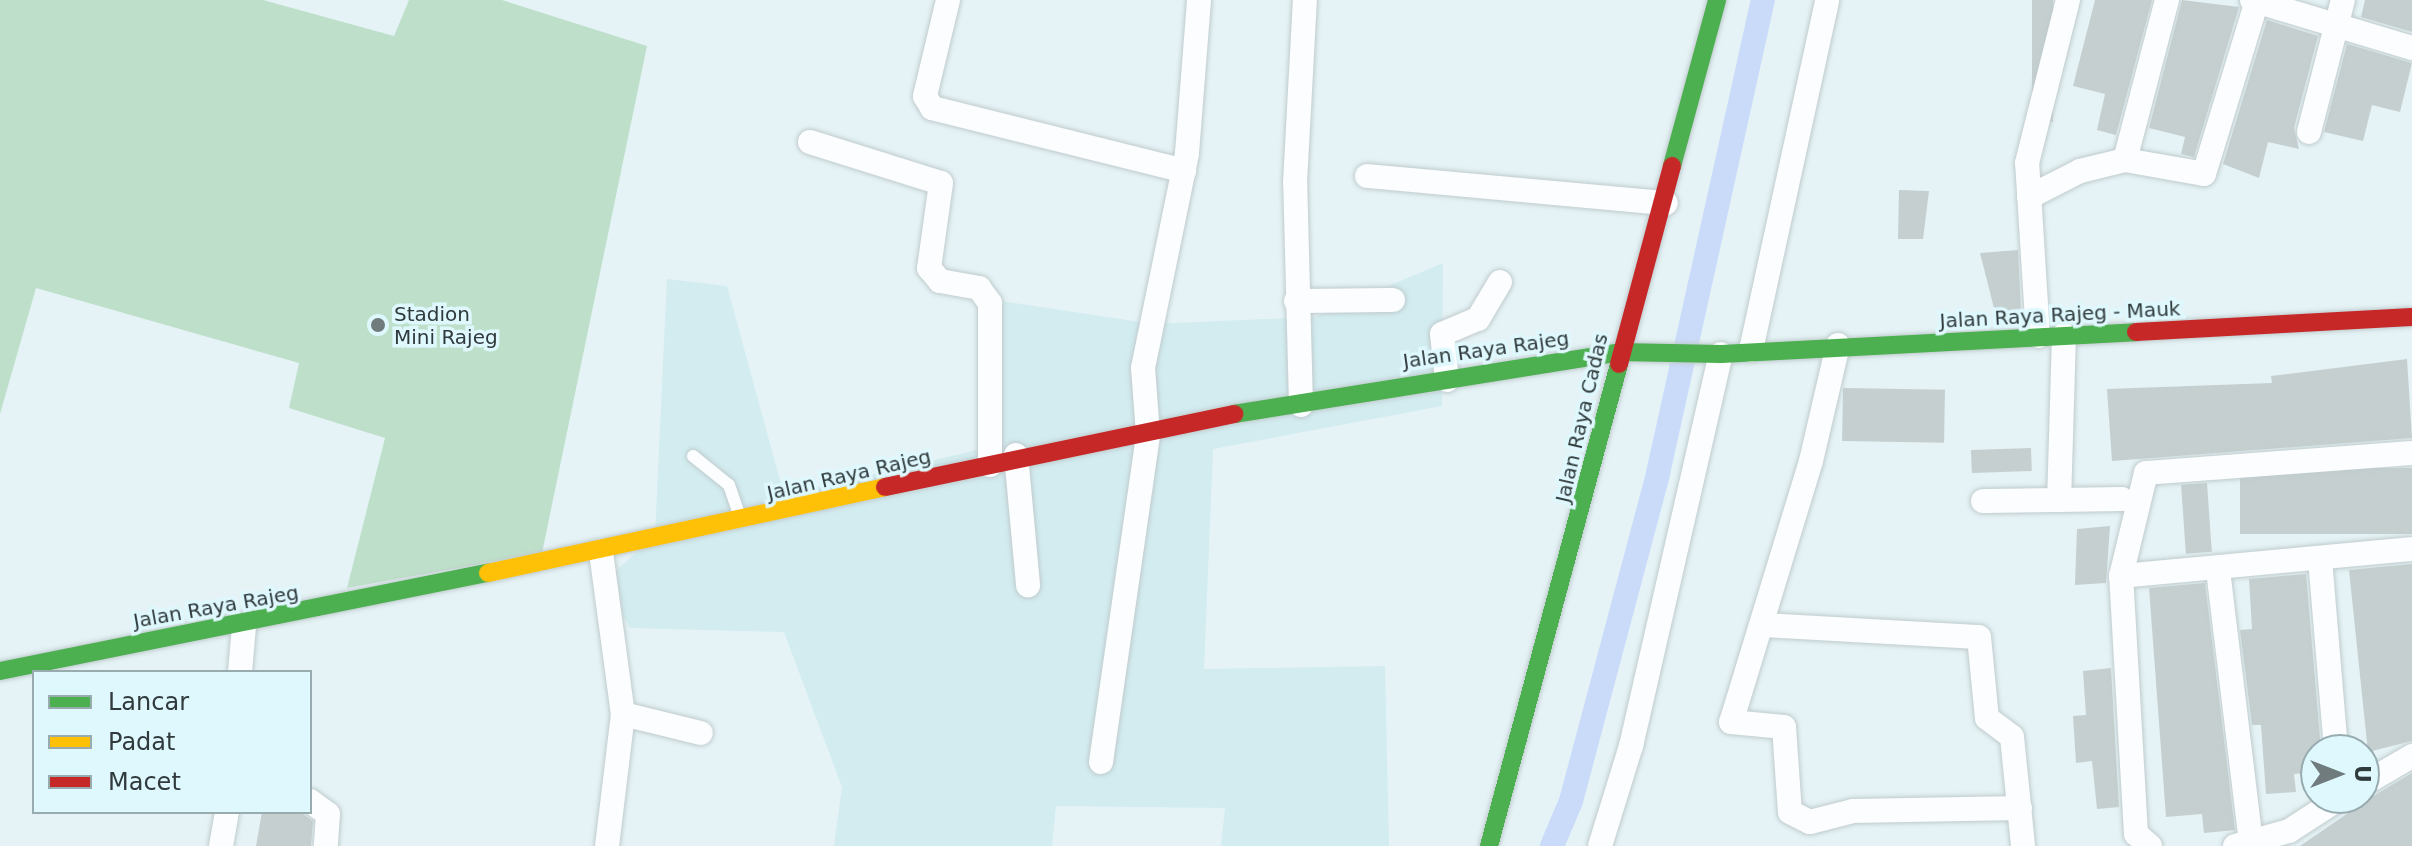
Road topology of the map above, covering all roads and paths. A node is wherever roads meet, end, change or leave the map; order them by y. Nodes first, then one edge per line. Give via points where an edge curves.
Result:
1 (948, 0) edge
2 (1199, 0) edge
3 (1305, 0) edge
4 (1717, 0) edge
5 (1827, 0) edge
6 (2068, 0) edge
7 (2167, 0) edge
8 (2343, 0) edge
9 (2255, 1) edge
10 (2335, 28) junction
11 (2412, 48) edge
12 (2309, 132) dead end
13 (810, 142) dead end
14 (2125, 160) junction
15 (1184, 171) junction
16 (1367, 176) dead end
17 (2029, 197) junction
18 (1666, 203) junction
19 (1500, 282) dead end
20 (1393, 300) dead end
21 (1296, 301) junction
22 (2412, 317) edge
23 (2064, 335) junction
24 (2038, 336) junction
25 (1838, 345) junction
26 (1751, 350) junction
27 (1619, 352) junction
28 (1716, 354) junction
29 (1447, 380) junction
30 (1301, 405) junction
31 (1148, 434) junction
32 (2412, 453) edge
33 (1016, 455) junction
34 (693, 456) dead end
35 (990, 465) junction
36 (2122, 499) dead end
37 (2059, 500) junction
38 (1983, 501) dead end
39 (742, 522) junction
40 (2412, 549) edge
41 (601, 552) junction
42 (2320, 559) junction
43 (2218, 570) junction
44 (2121, 576) junction
45 (1028, 585) dead end
46 (1762, 625) junction
47 (244, 626) junction
48 (240, 670) edge
49 (0, 671) edge
50 (623, 714) junction
51 (701, 733) dead end
52 (2335, 734) edge
53 (2412, 756) edge
54 (1101, 762) dead end
55 (2380, 775) edge
56 (312, 802) edge
57 (2020, 808) junction
58 (227, 814) edge
59 (2315, 814) edge
60 (2243, 844) edge
61 (221, 846) edge
62 (326, 846) edge
63 (607, 846) edge
64 (1489, 846) edge
65 (1600, 846) edge
66 (2023, 846) edge
67 (2150, 846) edge

1 - 15 street via 925,96 932,108
2 - 15 street
3 - 21 street
4 - 18 main road, Jalan Raya Cadas
5 - 26 street
6 - 17 street via 2030,142
7 - 14 street
8 - 10 street
9 - 10 street
9 - 14 street via 2205,173
10 - 11 street
10 - 12 street
13 - 35 street via 941,183 929,268 940,281 979,288 990,303
14 - 17 street via 2080,171
15 - 31 street via 1143,368
16 - 18 street
17 - 24 street
18 - 27 main road, Jalan Raya Cadas
19 - 29 street via 1478,319 1442,334
20 - 21 street
21 - 30 street
22 - 23 main road, Jalan Raya Rajeg - Mauk
23 - 24 main road, Jalan Raya Rajeg - Mauk
23 - 37 street
24 - 25 main road, Jalan Raya Rajeg - Mauk
25 - 26 main road, Jalan Raya Rajeg - Mauk
25 - 46 street
26 - 28 main road, Jalan Raya Rajeg - Mauk
27 - 28 main road, Jalan Raya Rajeg via 1648,357
27 - 29 main road, Jalan Raya Rajeg
27 - 64 main road, Jalan Raya Cadas via 1595,471
28 - 65 street via 1631,746
29 - 30 main road, Jalan Raya Rajeg
30 - 31 main road, Jalan Raya Rajeg
31 - 33 main road, Jalan Raya Rajeg
31 - 54 street
32 - 44 street via 2146,473
33 - 35 main road, Jalan Raya Rajeg
33 - 45 street
34 - 39 lane via 729,485
35 - 39 main road, Jalan Raya Rajeg
36 - 37 street
37 - 38 street
39 - 41 main road, Jalan Raya Rajeg
40 - 42 street
41 - 47 main road, Jalan Raya Rajeg
41 - 50 street
42 - 43 street
42 - 52 street
43 - 44 street
43 - 60 street
44 - 67 street via 2136,834
46 - 57 street via 1979,637 1987,718 2012,737
46 - 57 street via 1731,722 1784,727 1790,812 1797,818
47 - 48 street
47 - 49 main road, Jalan Raya Rajeg
50 - 51 street
50 - 63 street
53 - 55 street
56 - 62 street via 328,814
57 - 66 street
58 - 61 street
59 - 60 street via 2289,831

